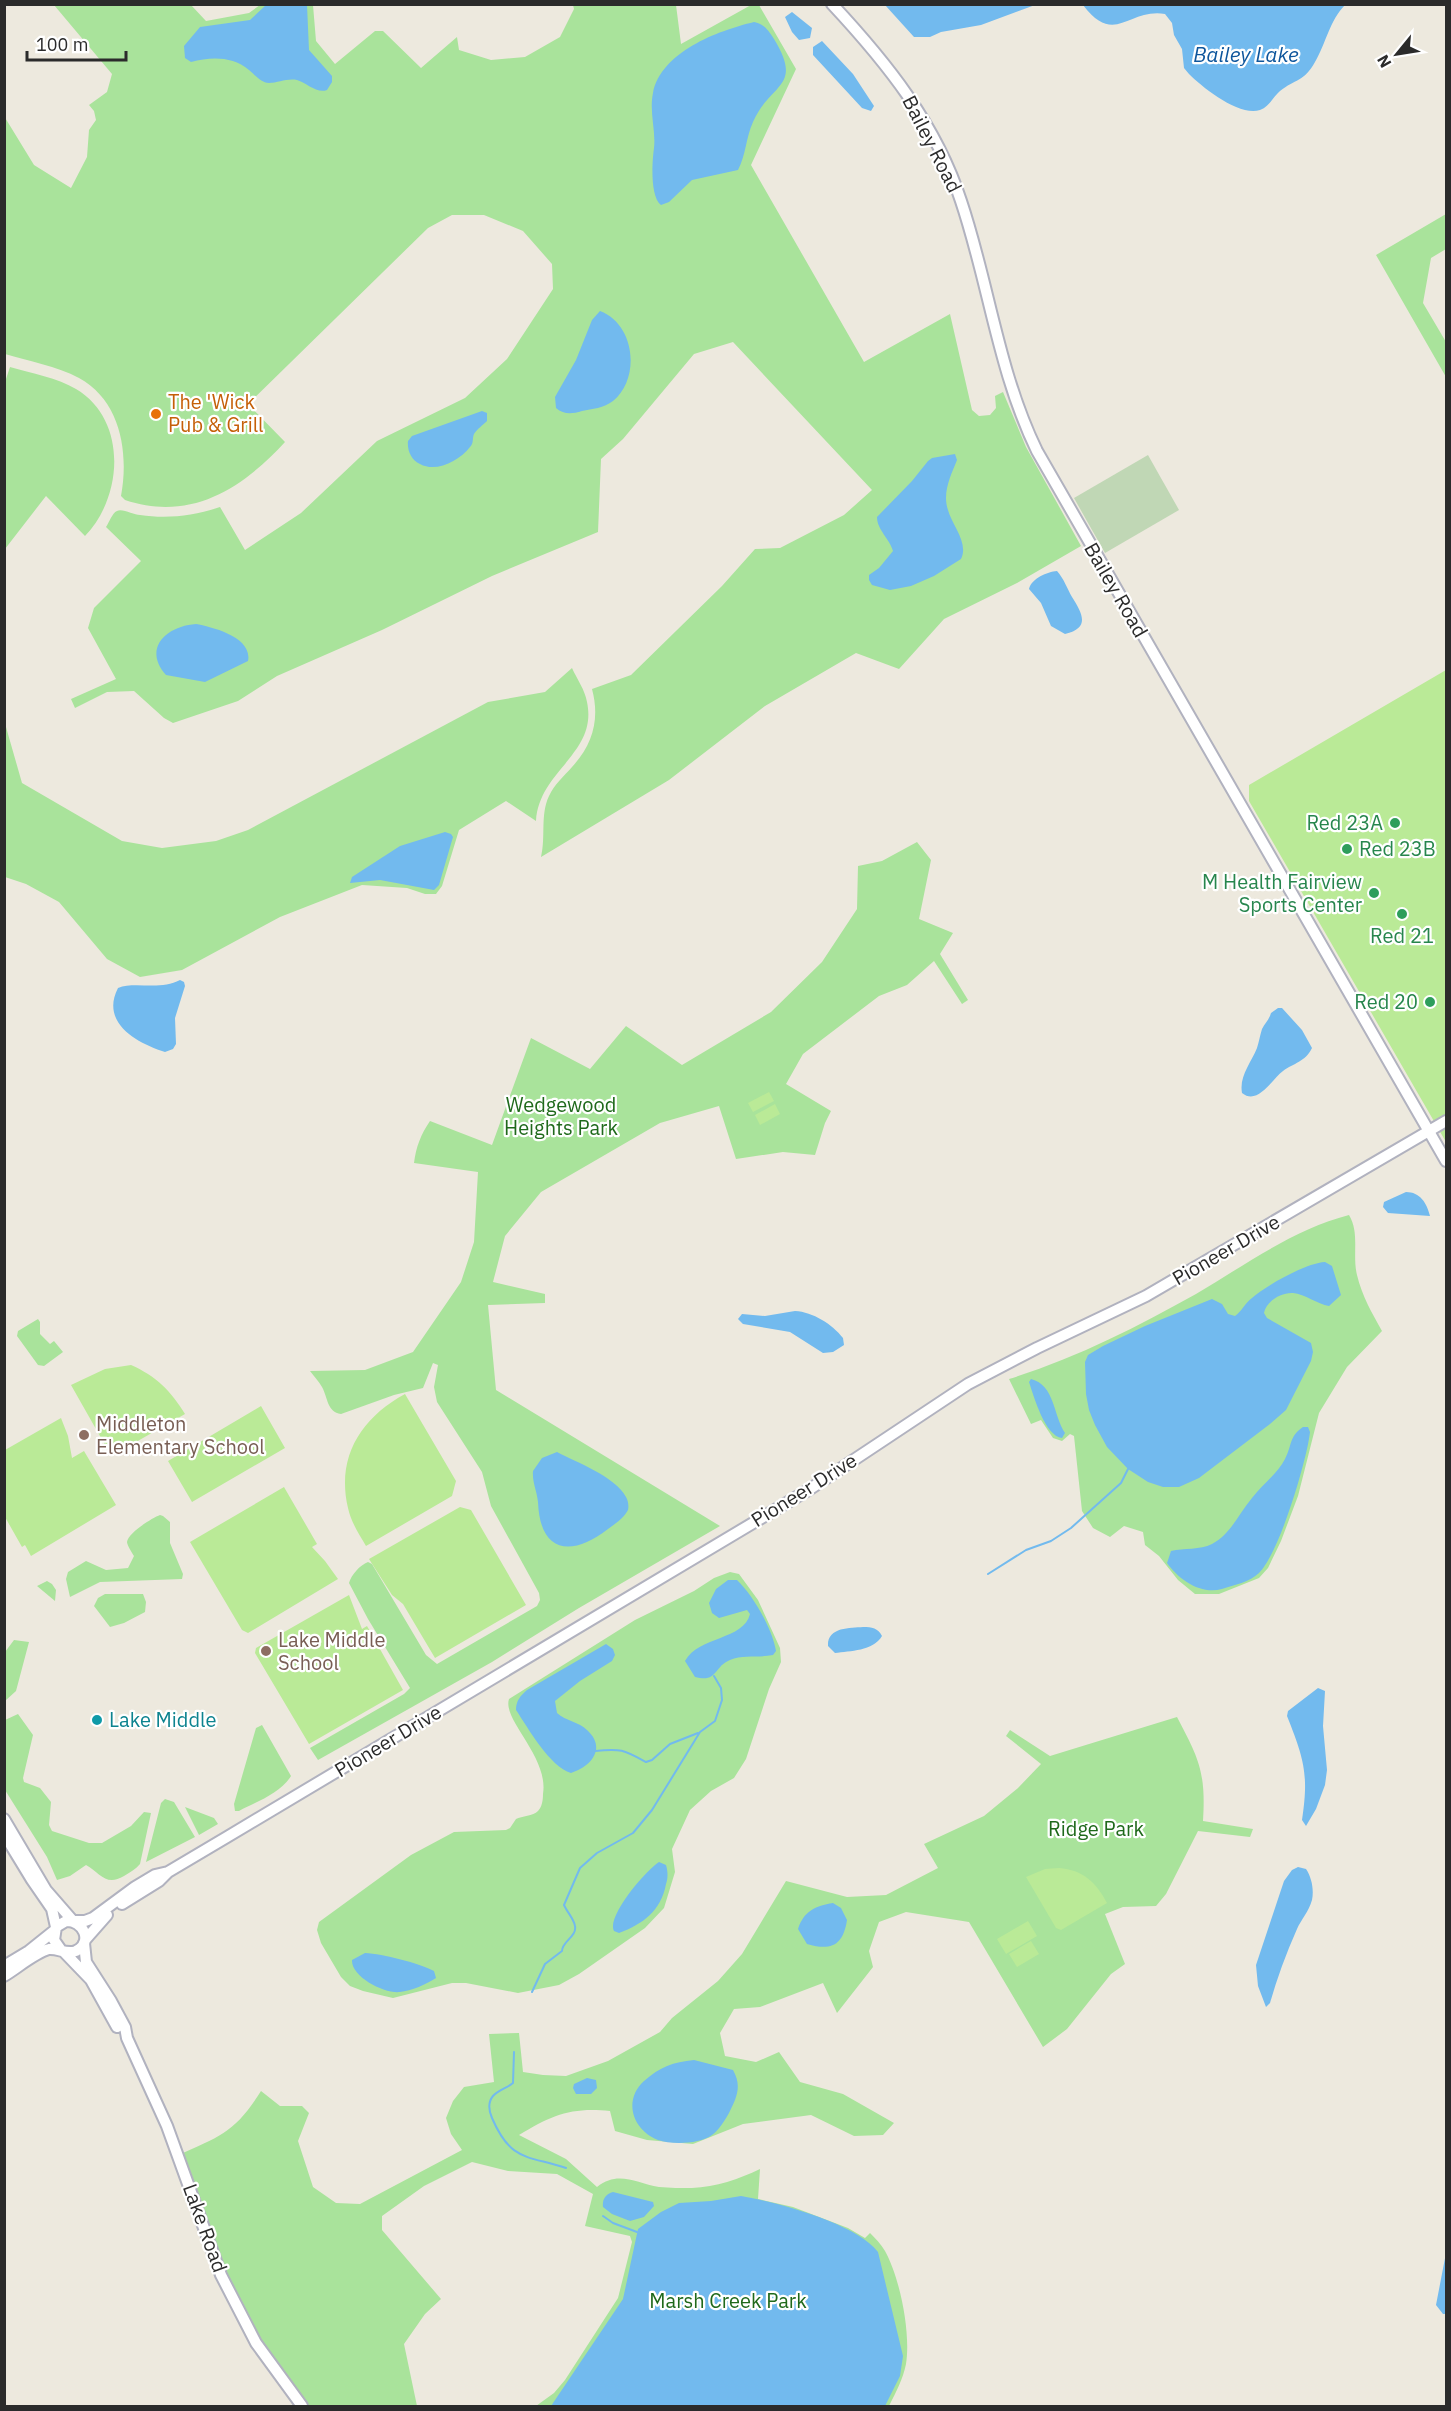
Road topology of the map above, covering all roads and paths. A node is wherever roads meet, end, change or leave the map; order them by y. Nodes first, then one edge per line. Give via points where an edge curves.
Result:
1 (832, 4) edge
2 (1446, 1121) edge
3 (1430, 1131) junction
4 (1446, 1161) edge
5 (4, 1819) edge
6 (4, 1834) edge
7 (168, 1872) junction
8 (73, 1921) junction
9 (55, 1929) junction
10 (84, 1941) junction
11 (63, 1951) junction
12 (4, 1966) edge
13 (4, 1976) edge
14 (127, 2038) junction
15 (302, 2406) edge

1 - 3 street, Bailey Road via 894,75 948,167 966,217 1009,383 1036,451
2 - 3 street, Pioneer Drive
3 - 4 street, Bailey Road
3 - 7 street, Pioneer Drive via 1146,1296 968,1384 810,1489
5 - 8 street via 46,1890
6 - 9 street via 52,1909
7 - 8 street, Pioneer Drive via 155,1875 127,1892 91,1920
7 - 10 street, Pioneer Drive via 111,1912
8 - 9 street via 62,1922
8 - 10 street via 83,1928
9 - 11 street via 55,1944
9 - 12 street
10 - 11 street via 77,1950
10 - 14 street, Lake Road via 85,1960 125,2027
11 - 13 street via 46,1950
11 - 14 street, Lake Road via 87,1975 119,2031
14 - 15 street, Lake Road via 167,2126 221,2275 256,2343

